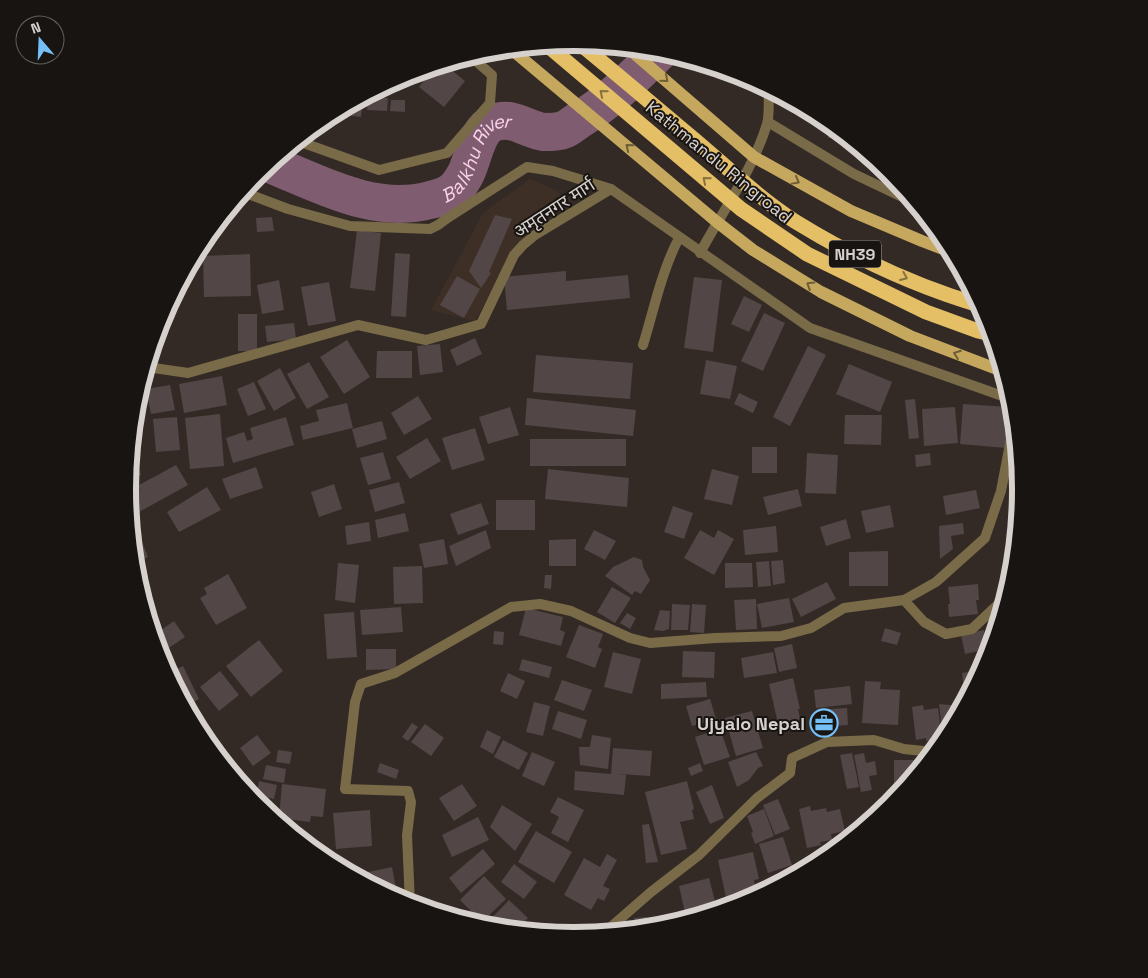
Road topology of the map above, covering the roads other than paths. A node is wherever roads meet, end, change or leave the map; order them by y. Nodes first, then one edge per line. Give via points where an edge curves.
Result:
1 (555, 52) edge
2 (589, 52) edge
3 (518, 55) edge
4 (638, 56) edge
5 (477, 62) edge
6 (768, 96) edge
7 (768, 122) junction
8 (306, 144) edge
9 (754, 156) junction
10 (742, 181) junction
11 (611, 189) junction
12 (250, 195) edge
13 (901, 197) edge
14 (731, 200) junction
15 (717, 222) junction
16 (679, 238) junction
17 (939, 248) edge
18 (700, 253) junction
19 (970, 302) edge
20 (982, 332) edge
21 (643, 345) dead end
22 (153, 368) edge
23 (995, 368) edge
24 (1001, 396) edge
25 (1010, 448) edge
26 (904, 600) junction
27 (996, 607) edge
28 (924, 751) edge
29 (410, 894) edge
30 (612, 925) edge

14 -> 1 highway, Kathmandu Ringroad / NH39
2 - 10 highway, Kathmandu Ringroad / NH39
15 -> 3 main road
4 -> 9 main road
5 - 8 street via 492,75 490,103 447,153 379,170
6 - 7 street
7 - 9 street
7 - 13 street via 854,174
9 - 10 street
9 -> 17 main road via 851,211
10 - 14 street
10 -> 19 highway, Kathmandu Ringroad / NH39 via 795,221 836,245 894,273
11 - 12 street via 553,171 527,167 430,229 350,226
11 - 16 street, अमृतनगर मार्ग
11 - 22 street, अमृतनगर मार्ग via 523,244 514,255 481,324 426,340 358,325 188,373
14 - 15 street
14 - 20 highway, Kathmandu Ringroad / NH39 via 807,254 926,312
15 - 18 street
23 -> 15 main road via 910,336 821,292 753,250
16 - 18 street, अमृतनगर मार्ग
16 - 21 street
18 - 24 street, अमृतनगर मार्ग via 810,328
25 - 26 street via 1002,491 986,538 936,582
26 - 27 street via 924,622 946,634 972,629
26 - 29 street via 844,608 810,628 781,636 650,643 630,638 570,611 540,604 511,607 395,673 361,684 355,702 345,789 408,791
28 - 30 street via 904,750 874,740 827,742 792,758 790,772 757,798 699,855

